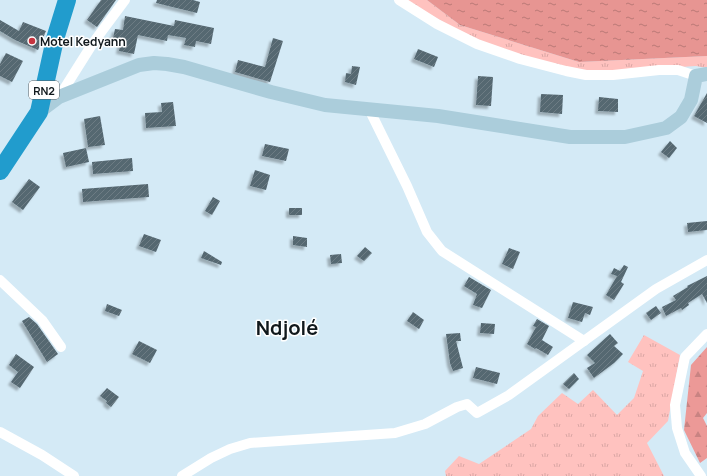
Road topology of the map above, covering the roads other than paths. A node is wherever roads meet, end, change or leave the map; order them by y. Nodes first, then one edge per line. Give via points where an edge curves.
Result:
1 (67, 0) edge
2 (125, 0) edge
3 (399, 0) edge
4 (701, 75) edge
5 (59, 97) junction
6 (369, 109) junction
7 (39, 112) junction
8 (0, 171) edge
9 (707, 260) edge
10 (0, 280) edge
11 (707, 334) edge
12 (584, 341) junction
13 (61, 346) dead end
14 (0, 432) edge
15 (74, 476) edge
16 (182, 476) edge
17 (702, 476) edge

1 - 7 highway, RN2 via 55,38
2 - 5 street via 93,43
3 - 4 street via 437,24 477,44 566,71 586,75 613,75 678,70
4 - 6 street via 681,117 666,128 625,137 570,137 438,116
5 - 6 street via 139,65 154,63 184,68 325,105
5 - 7 street
6 - 12 street via 427,232 442,252
7 - 8 highway, RN2
9 - 12 street via 656,289
10 - 13 street via 42,320
11 - 17 street via 685,356 675,405 677,428 685,453
12 - 16 street via 509,395 477,413 467,404 425,424 395,432 250,443 211,458
14 - 15 street via 42,454

